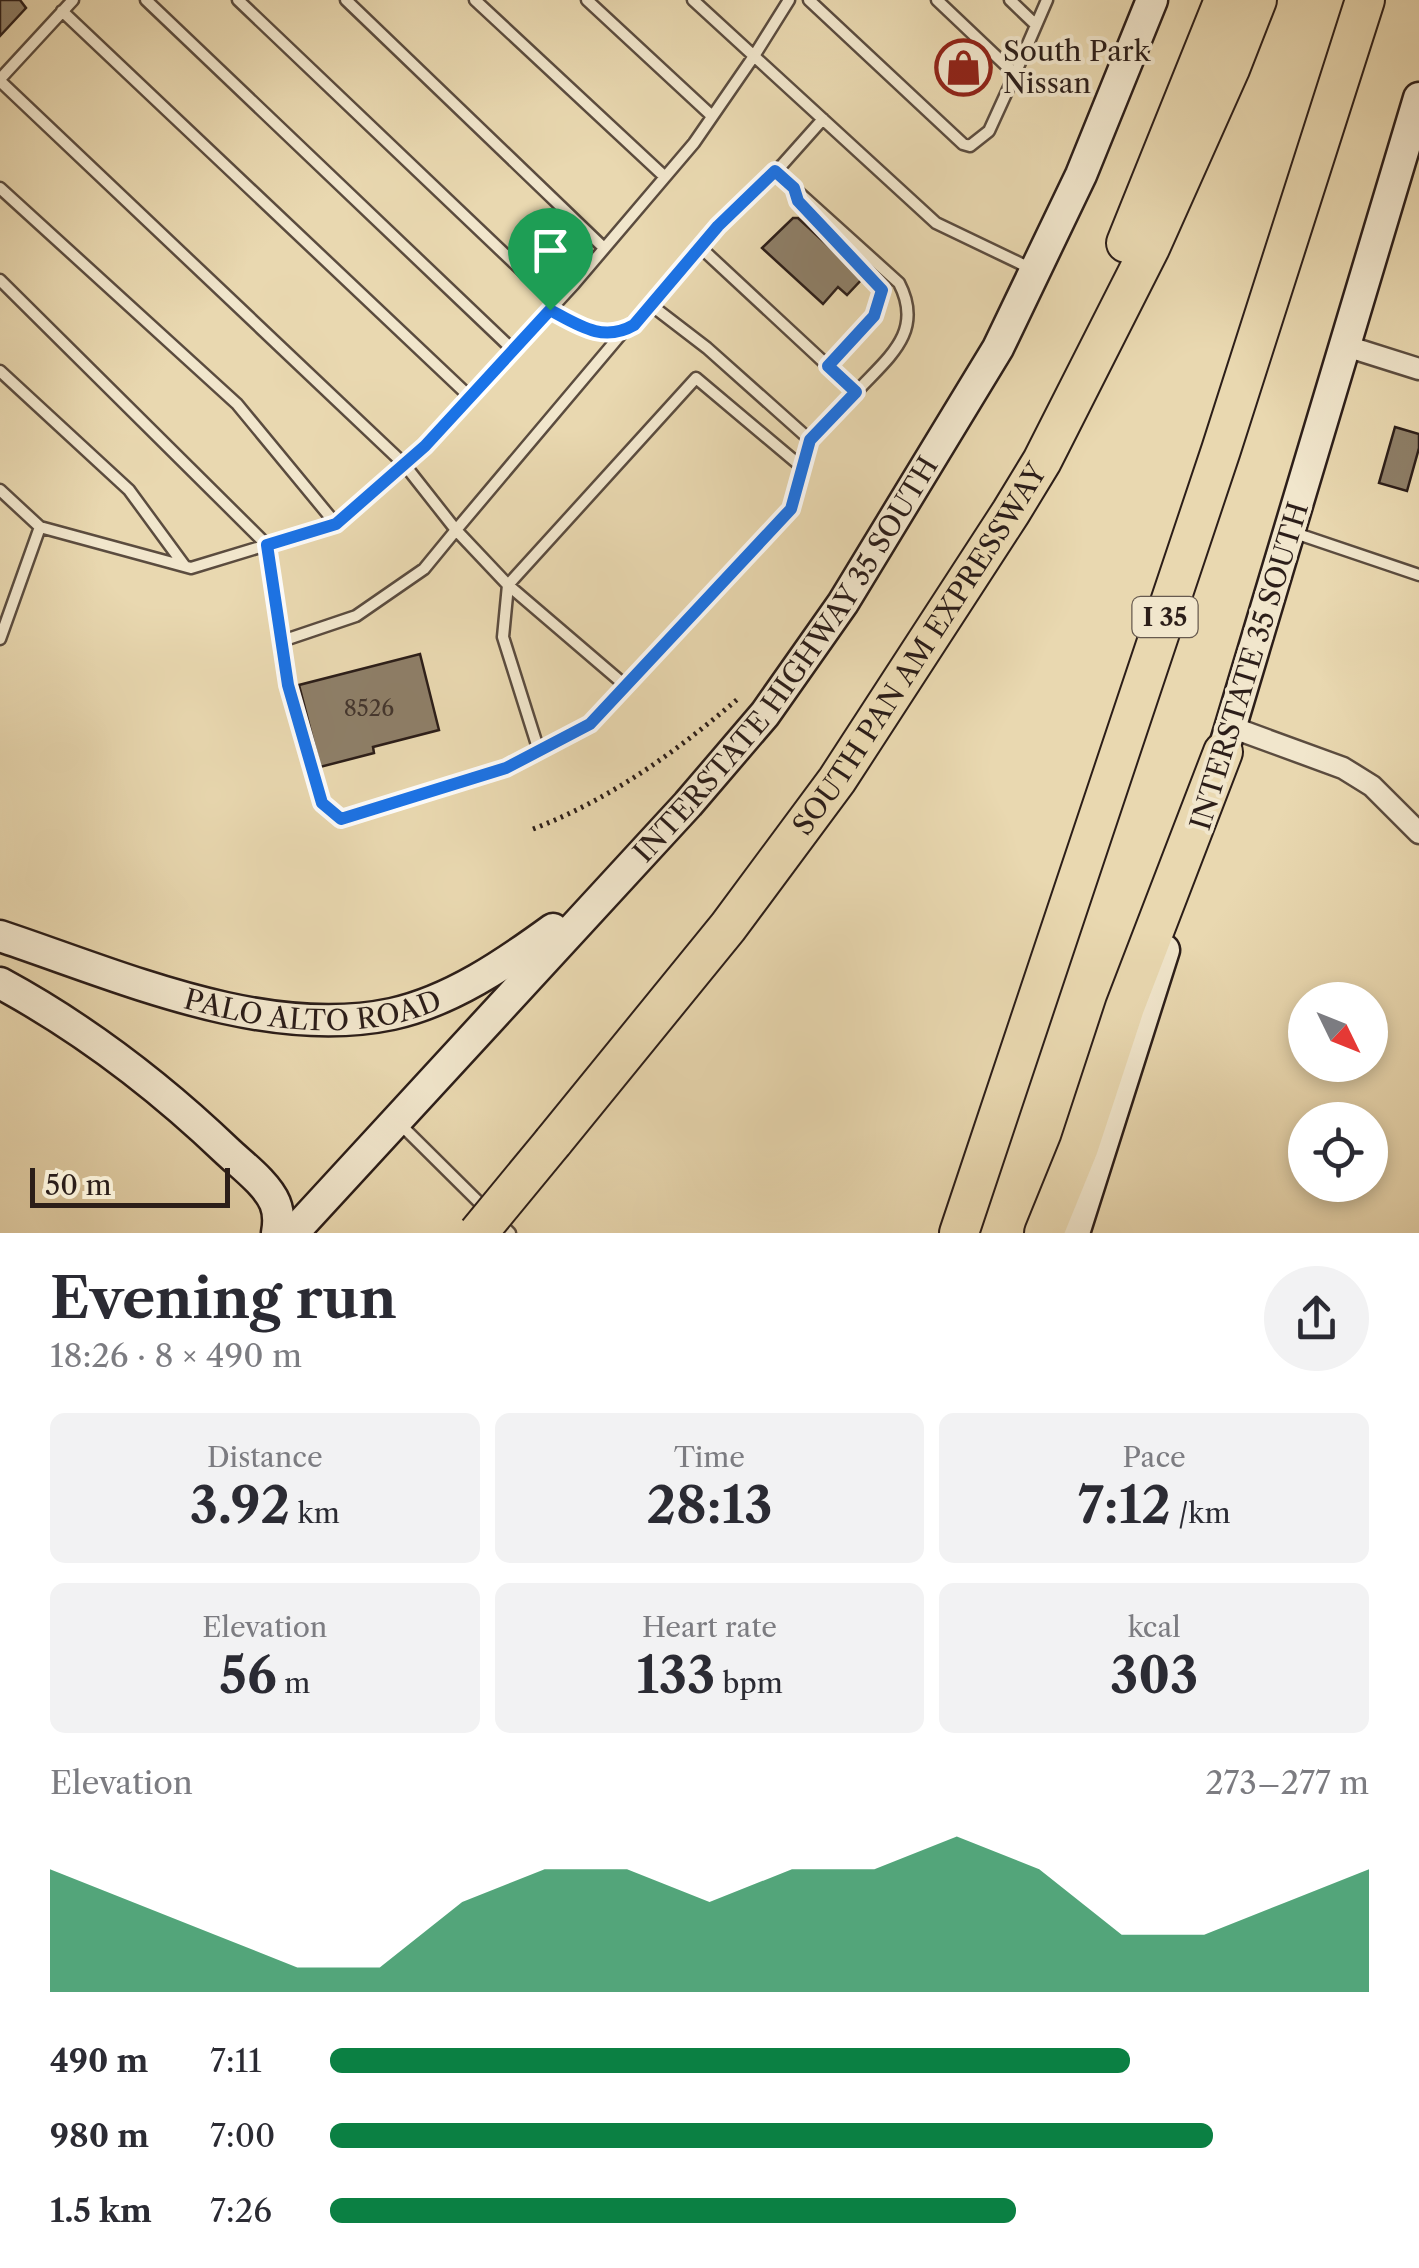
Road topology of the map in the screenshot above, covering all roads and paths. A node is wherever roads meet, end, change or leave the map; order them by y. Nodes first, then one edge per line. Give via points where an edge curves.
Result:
1 (73, 0) edge
2 (146, 0) edge
3 (238, 0) edge
4 (346, 0) edge
5 (475, 0) edge
6 (587, 0) edge
7 (693, 0) edge
8 (789, 0) edge
9 (809, 0) edge
10 (937, 0) edge
11 (1010, 0) edge
12 (1047, 0) edge
13 (1152, 0) edge
14 (1224, 0) edge
15 (1257, 0) edge
16 (1365, 0) edge
17 (62, 12) junction
18 (1036, 26) junction
19 (754, 56) junction
20 (1016, 74) junction
21 (0, 80) edge
22 (1419, 98) edge
23 (712, 116) junction
24 (822, 119) junction
25 (775, 171) junction
26 (665, 177) junction
27 (0, 188) edge
28 (794, 188) junction
29 (700, 247) junction
30 (604, 248) junction
31 (1035, 271) junction
32 (0, 280) edge
33 (651, 305) junction
34 (553, 306) junction
35 (622, 332) junction
36 (1346, 346) junction
37 (513, 350) junction
38 (828, 366) junction
39 (0, 370) edge
40 (1419, 370) edge
41 (856, 392) junction
42 (470, 397) junction
43 (810, 440) junction
44 (1042, 460) junction
45 (404, 464) junction
46 (803, 468) junction
47 (0, 490) edge
48 (336, 524) junction
49 (40, 527) junction
50 (456, 530) junction
51 (1290, 532) junction
52 (267, 545) junction
53 (185, 567) junction
54 (1419, 575) edge
55 (508, 586) junction
56 (0, 640) edge
57 (282, 641) junction
58 (626, 686) junction
59 (750, 686) dead end
60 (1227, 739) junction
61 (539, 751) junction
62 (533, 830) dead end
63 (1419, 833) edge
64 (604, 892) junction
65 (0, 936) edge
66 (0, 983) edge
67 (396, 1120) junction
68 (277, 1233) edge
69 (293, 1233) edge
70 (478, 1233) edge
71 (510, 1233) edge
72 (959, 1233) edge
73 (1044, 1233) edge
74 (1074, 1233) edge

1 - 17 lane
2 - 37 lane
3 - 34 lane
4 - 30 lane
5 - 26 lane
6 - 23 lane
7 - 19 lane
8 - 19 lane
9 - 20 lane via 962,144 970,146 989,131
10 - 20 lane
11 - 18 lane
12 - 18 lane
13 - 31 main road, INTERSTATE HIGHWAY 35 SOUTH
14 - 44 highway
15 - 44 highway, SOUTH PAN AM EXPRESSWAY via 1182,180
16 - 72 highway, I 35
17 - 21 lane
17 - 42 lane
18 - 20 lane
19 - 23 lane
19 - 24 lane
21 - 45 lane
22 - 36 main road, INTERSTATE 35 SOUTH
23 - 26 lane
24 - 25 lane
24 - 31 lane via 936,223
25 - 28 lane
25 - 29 lane
26 - 30 lane
27 - 48 lane via 237,404
28 - 38 lane via 798,201 882,290 874,316
28 - 41 lane via 884,266 908,300 899,347
29 - 33 lane
29 - 38 lane
30 - 34 lane
31 - 64 main road, INTERSTATE HIGHWAY 35 SOUTH via 998,348 843,603 765,714
32 - 52 lane
33 - 35 lane
33 - 43 lane
34 - 35 lane via 606,335
34 - 37 lane
35 - 50 lane
36 - 40 street
36 - 51 main road, INTERSTATE 35 SOUTH
37 - 42 lane
38 - 41 lane
39 - 53 lane via 129,490
41 - 43 lane
42 - 45 lane
43 - 46 lane
44 - 70 highway, SOUTH PAN AM EXPRESSWAY, bridge via 837,780 728,927
45 - 48 lane
45 - 50 lane
46 - 55 lane via 696,378
46 - 58 lane via 791,509
47 - 49 lane
48 - 52 lane
49 - 53 lane
49 - 56 lane
50 - 55 lane
50 - 57 lane via 424,568 356,616
51 - 54 lane
51 - 60 main road, INTERSTATE 35 SOUTH
52 - 53 lane
52 - 57 lane
55 - 58 lane
55 - 61 lane via 504,637
57 - 61 lane via 322,803 341,819 506,768
58 - 61 lane via 590,724
59 - 62 path via 666,758 581,811
60 - 63 street via 1343,768 1372,786
60 - 73 highway
60 - 74 main road, INTERSTATE 35 SOUTH
64 - 65 main road, PALO ALTO ROAD via 513,958 449,994 393,1014 333,1021 226,1009
64 - 67 main road, INTERSTATE HIGHWAY 35 SOUTH
66 - 68 main road via 103,1045 202,1127 274,1200
67 - 69 main road, INTERSTATE HIGHWAY 35 SOUTH
67 - 71 lane

